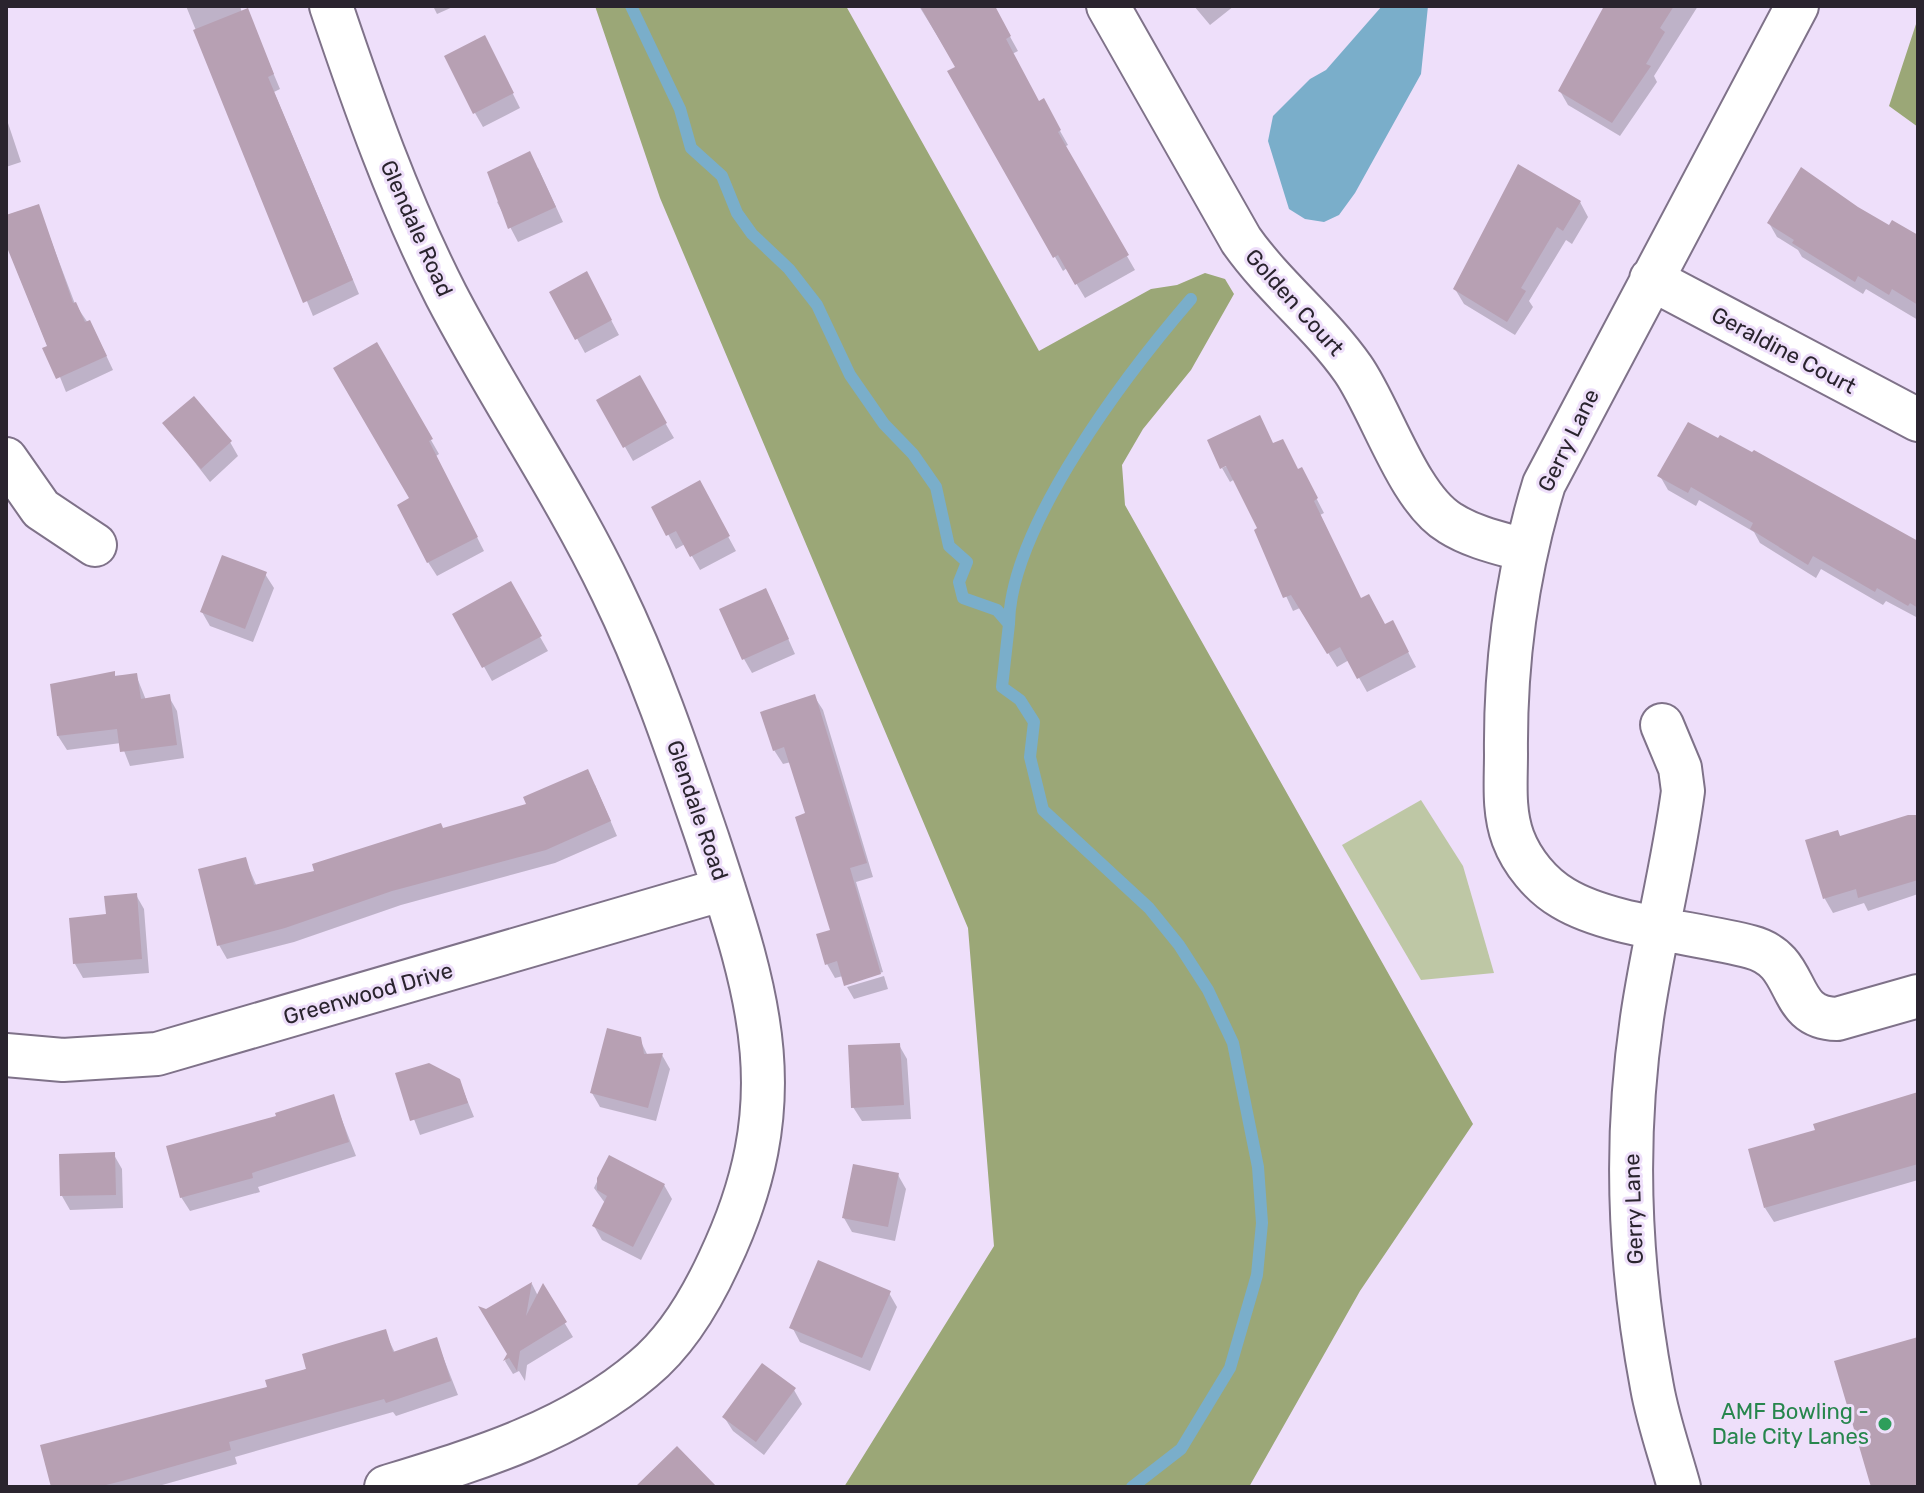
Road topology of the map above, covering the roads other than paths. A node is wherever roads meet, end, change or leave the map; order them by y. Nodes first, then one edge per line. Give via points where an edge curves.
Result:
1 (331, 6) edge
2 (1108, 6) edge
3 (1797, 6) edge
4 (1651, 279) junction
5 (1918, 420) edge
6 (6, 459) edge
7 (95, 545) dead end
8 (1524, 550) junction
9 (1662, 725) dead end
10 (724, 889) junction
11 (1656, 928) junction
12 (1918, 996) edge
13 (6, 1055) edge
14 (386, 1487) edge
15 (1679, 1487) edge

1 - 10 street, Glendale Road via 391,173 444,292 609,585 642,654
2 - 8 street, Golden Court via 1241,240 1355,371 1433,507 1447,522
3 - 4 street, Gerry Lane
4 - 5 street, Geraldine Court
4 - 8 street, Gerry Lane via 1544,484
6 - 7 street via 41,509
8 - 11 street, Gerry Lane via 1505,703 1506,804 1513,837 1540,879 1564,899
9 - 11 street, Gerry Lane via 1680,768 1683,791
10 - 13 street, Greenwood Drive via 157,1054 63,1060
10 - 14 street, Glendale Road via 753,986 763,1041 764,1098 740,1218 707,1287 645,1368 593,1406 535,1437
11 - 12 street via 1775,956 1804,1007 1824,1019
11 - 15 street, Gerry Lane via 1632,1118 1630,1196 1637,1294 1652,1391

